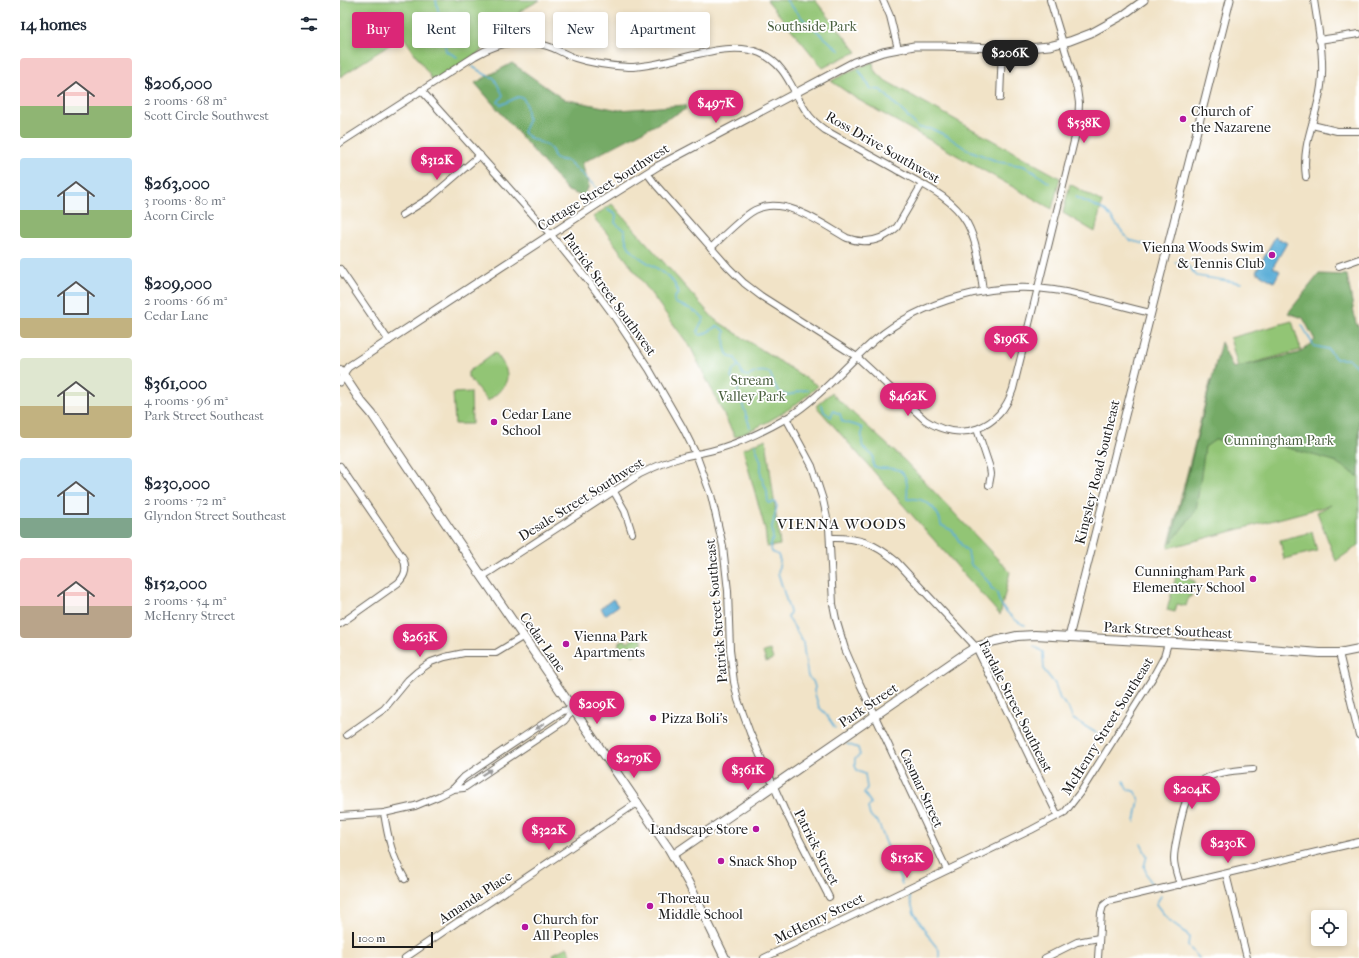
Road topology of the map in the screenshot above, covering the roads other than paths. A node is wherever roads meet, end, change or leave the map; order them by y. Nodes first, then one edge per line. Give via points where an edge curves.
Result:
1 (883, 0) edge
2 (1050, 0) edge
3 (1144, 0) edge
4 (1230, 0) edge
5 (1314, 0) edge
6 (1359, 34) edge
7 (1319, 40) junction
8 (1063, 42) junction
9 (1002, 48) junction
10 (898, 49) junction
11 (421, 90) junction
12 (796, 93) junction
13 (1000, 98) dead end
14 (1312, 125) junction
15 (1359, 131) edge
16 (340, 143) edge
17 (480, 155) junction
18 (647, 173) junction
19 (1306, 177) dead end
20 (922, 184) junction
21 (402, 215) dead end
22 (552, 235) junction
23 (711, 248) junction
24 (1359, 260) edge
25 (1339, 266) dead end
26 (340, 269) edge
27 (1038, 289) junction
28 (983, 291) junction
29 (1151, 313) junction
30 (389, 341) junction
31 (857, 357) junction
32 (341, 375) edge
33 (786, 418) junction
34 (977, 429) junction
35 (696, 454) junction
36 (340, 466) edge
37 (989, 486) dead end
38 (614, 490) junction
39 (632, 533) dead end
40 (830, 538) junction
41 (482, 577) junction
42 (340, 624) edge
43 (524, 636) junction
44 (1069, 638) junction
45 (1168, 643) junction
46 (976, 647) junction
47 (1359, 650) edge
48 (1339, 652) junction
49 (574, 709) junction
50 (875, 716) junction
51 (347, 735) dead end
52 (1359, 735) edge
53 (1252, 769) dead end
54 (774, 785) junction
55 (453, 789) junction
56 (638, 802) junction
57 (384, 813) junction
58 (340, 816) edge
59 (1058, 816) junction
60 (1359, 842) edge
61 (673, 855) junction
62 (947, 870) junction
63 (1226, 874) junction
64 (405, 879) dead end
65 (1180, 885) junction
66 (829, 896) dead end
67 (1099, 938) junction
68 (405, 958) edge
69 (725, 958) edge
70 (764, 958) edge
71 (1045, 958) edge
72 (1098, 958) edge
73 (1246, 958) edge

1 - 10 street via 890,16
2 - 8 street
3 - 8 street, Cottage Street Southwest via 1108,25
4 - 29 street, Kingsley Road Southeast
5 - 7 street
6 - 7 street
7 - 14 street via 1321,85
8 - 9 street, Cottage Street Southwest via 1034,48
8 - 27 street via 1077,89 1078,125
9 - 10 street, Cottage Street Southwest via 926,45
9 - 13 street
10 - 12 street, Cottage Street Southwest via 854,62
11 - 12 street, Ross Drive Southwest via 483,51 503,44 525,42 549,47 587,61 619,66 651,65 733,48 751,50 775,63 786,75
11 - 16 street, Ross Drive Southwest
11 - 17 street, Patrick Street Southwest
12 - 18 street, Cottage Street Southwest
12 - 20 street, Ross Drive Southwest via 811,118 825,130
14 - 15 street via 1337,131
14 - 19 street via 1306,147
17 - 21 street via 440,190
17 - 22 street, Patrick Street Southwest
18 - 22 street, Cottage Street Southwest
18 - 23 street
20 - 23 street via 897,227 880,239 869,242 855,241 792,209 776,206 761,208 749,214
20 - 28 street, Ross Drive Southwest via 947,199 962,214 974,242
22 - 30 street, Cottage Street Southwest
22 - 35 street, Patrick Street Southwest via 606,305 649,369 675,411
23 - 31 street via 734,274 761,296
24 - 25 street
26 - 30 street
27 - 28 street, Desale Street Southwest
27 - 29 street, Desale Street Southwest via 1070,293
27 - 34 street via 1010,397 995,419
28 - 31 street, Desale Street Southwest via 947,301 915,314 887,332
29 - 44 street, Kingsley Road Southeast
30 - 32 street, Cottage Street Southwest via 348,367
31 - 33 street, Desale Street Southwest via 814,398
31 - 34 street via 932,425 956,432
32 - 41 main road, Cedar Lane via 372,414
33 - 35 street, Desale Street Southwest via 720,449
33 - 40 street, Casmar Street via 817,480
34 - 37 street via 990,468
35 - 38 street, Desale Street Southwest via 640,474
35 - 54 street, Patrick Street Southeast via 711,495 723,546 730,650 736,694
36 - 42 street via 405,564 403,578 398,583
38 - 39 street via 626,511
38 - 41 street, Desale Street Southwest
40 - 46 street, Fardale Street Southeast via 860,540 887,554
40 - 50 street, Casmar Street via 833,604 840,636
41 - 43 main road, Cedar Lane
43 - 49 main road, Cedar Lane
43 - 51 street via 496,653 464,653 431,662 408,680 384,709
44 - 45 main road, Park Street Southeast
44 - 46 main road, Park Street Southeast via 1026,635
45 - 48 main road, Park Street Southeast
45 - 59 street, McHenry Street Southeast via 1162,662 1092,776 1069,808
46 - 50 main road, Park Street
46 - 59 street, Fardale Street Southeast
47 - 48 main road, Park Street Southeast
48 - 52 street
49 -> 55 street via 562,711 464,777
55 -> 49 street via 464,788 564,721
49 - 56 main road, Cedar Lane
50 - 54 main road, Park Street
50 - 62 street, Casmar Street
53 - 65 street via 1218,773 1201,782 1190,794 1185,804 1174,858
54 - 61 main road
54 - 66 street, Patrick Street
55 - 57 street via 415,806
56 - 61 main road, Cedar Lane
56 - 68 street, Amanda Place
57 - 58 street
57 - 64 street via 390,849
59 - 62 street, McHenry Street
60 - 63 street
61 - 69 main road, Cedar Lane
62 - 70 street, McHenry Street
63 - 65 street
63 - 73 street
65 - 67 street via 1109,901 1101,913
67 - 71 street via 1077,942
67 - 72 street

